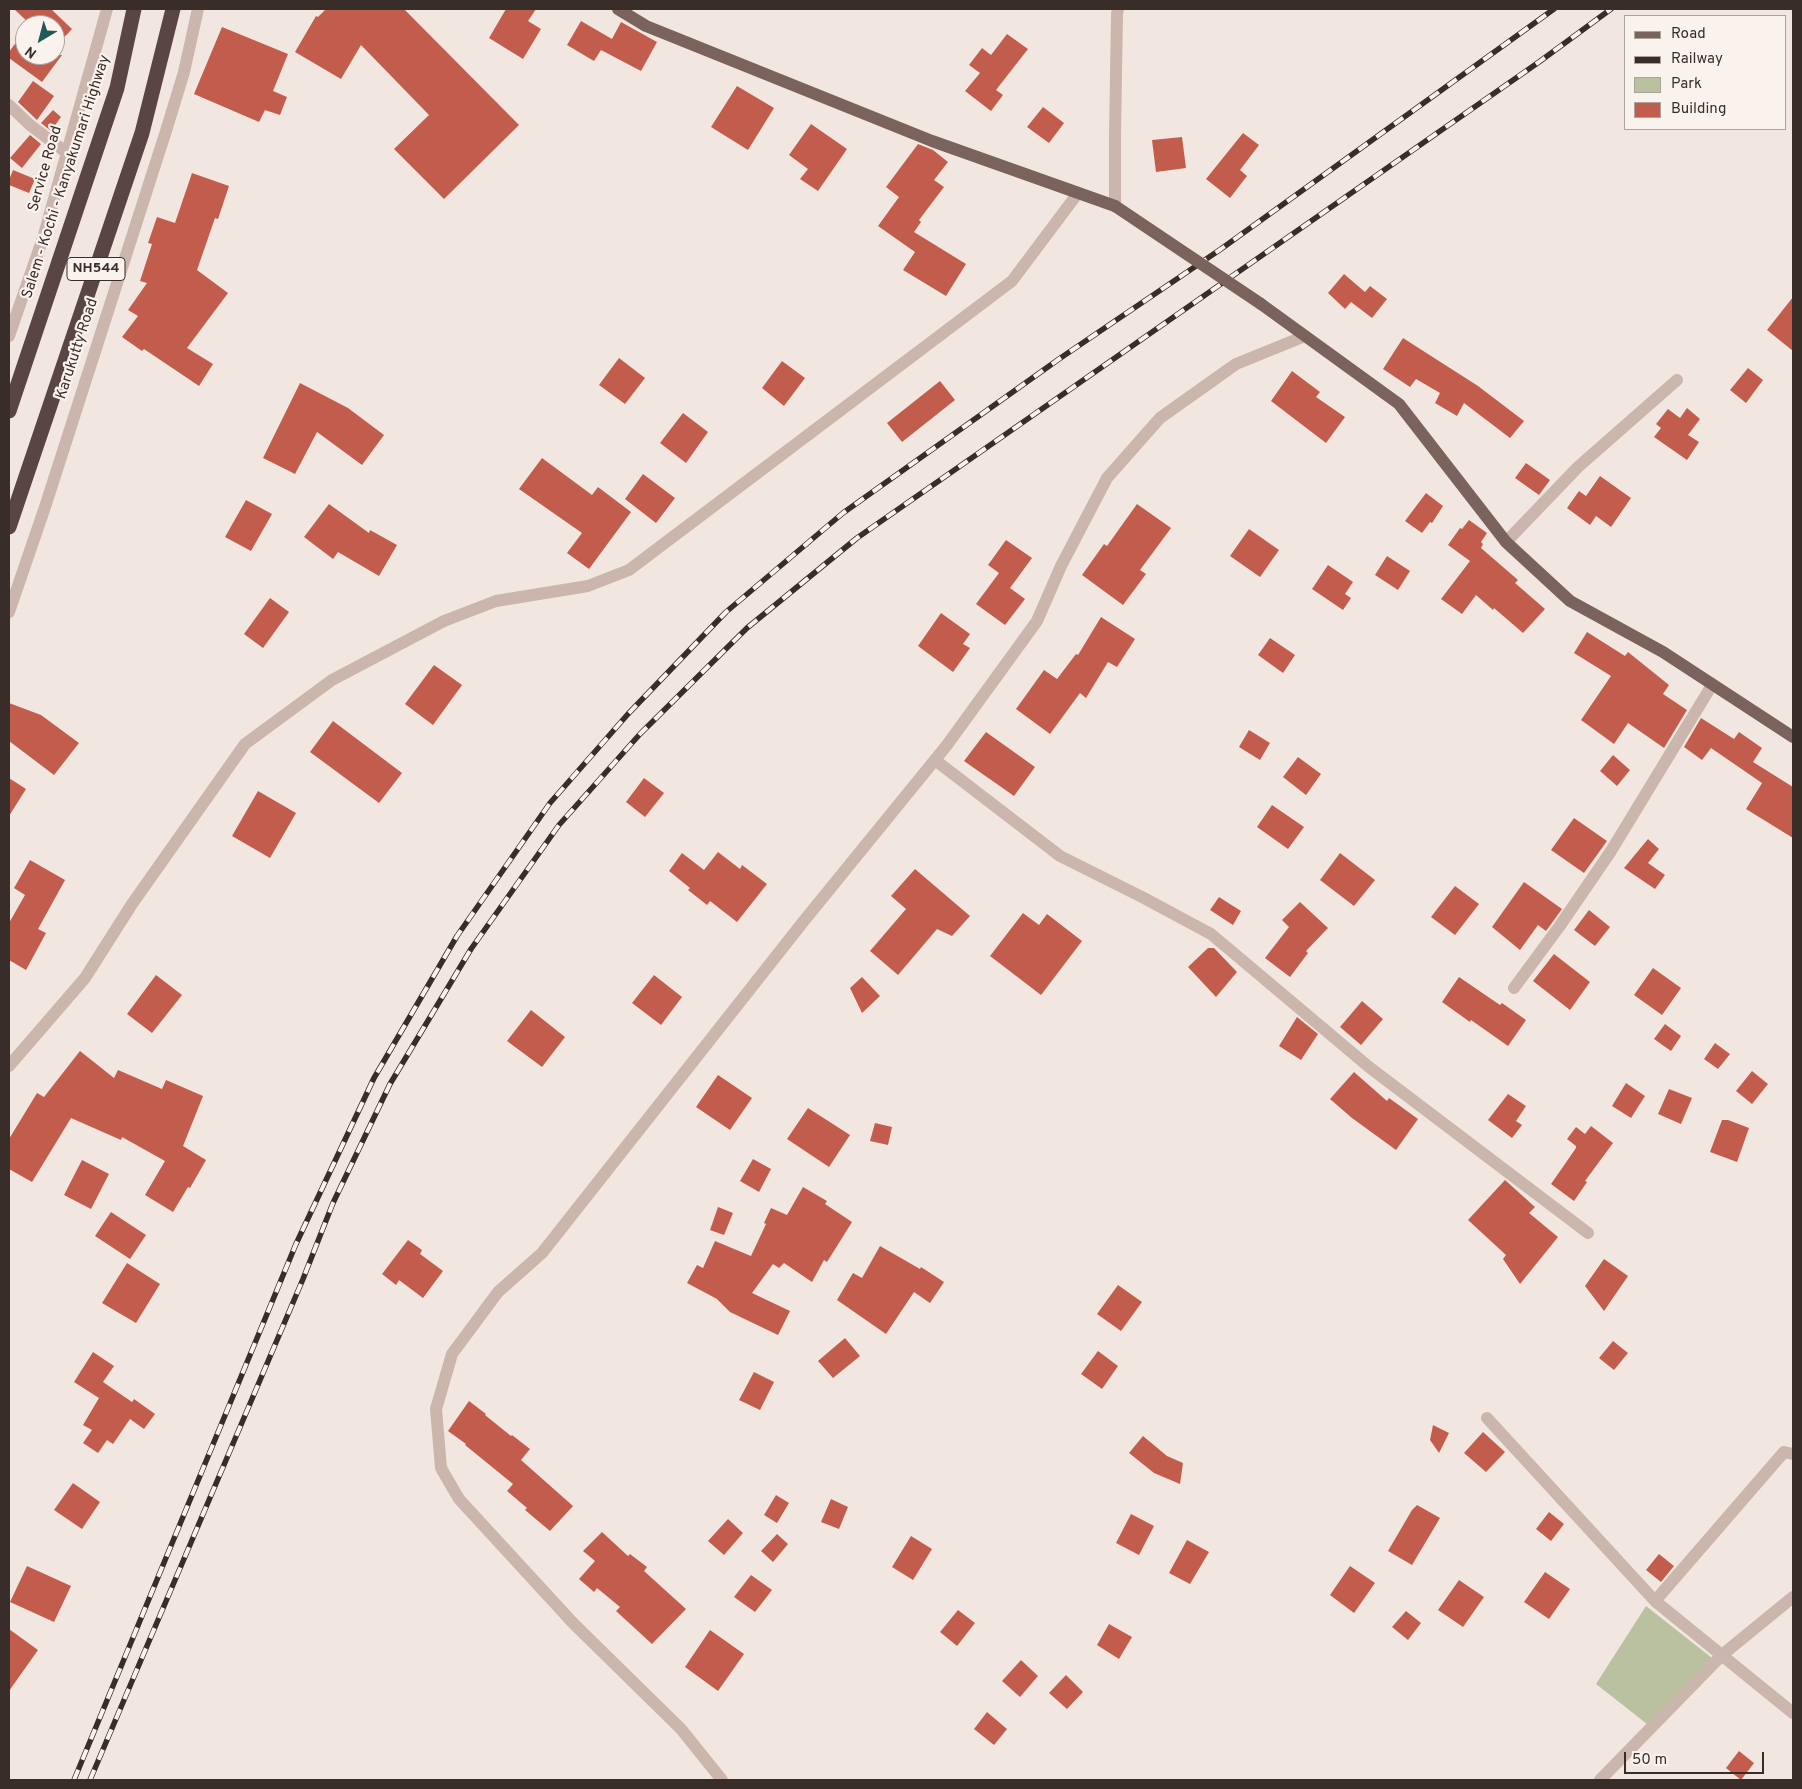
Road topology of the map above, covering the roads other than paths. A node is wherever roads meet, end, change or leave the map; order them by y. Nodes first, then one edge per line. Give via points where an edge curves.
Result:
1 (107, 9) edge
2 (134, 9) edge
3 (173, 9) edge
4 (198, 9) edge
5 (618, 9) edge
6 (1118, 9) edge
7 (9, 105) edge
8 (67, 153) junction
9 (1078, 194) junction
10 (1115, 206) junction
11 (9, 336) edge
12 (1305, 336) junction
13 (1677, 380) dead end
14 (9, 411) edge
15 (9, 527) edge
16 (1506, 542) junction
17 (9, 612) edge
18 (1712, 685) junction
19 (1793, 737) edge
20 (935, 760) junction
21 (1514, 988) dead end
22 (9, 1066) edge
23 (1588, 1233) dead end
24 (1487, 1418) dead end
25 (1793, 1454) edge
26 (1793, 1597) edge
27 (1655, 1601) junction
28 (1722, 1655) junction
29 (1793, 1713) edge
30 (722, 1780) edge
31 (1600, 1780) edge

1 - 8 street, Service Road
2 - 14 highway, Salem - Kochi - Kanyakumari Highway / NH544 via 117,88
3 - 15 highway, NH544 via 142,134
4 - 17 street, Karukutty Road via 184,72 158,158
5 - 9 main road via 646,26 922,138
6 - 10 street
7 - 8 street
8 - 11 street, Service Road via 43,238
9 - 10 main road
9 - 22 street via 1012,281 629,570 588,586 496,601 444,621 332,680 245,744 84,978
10 - 12 main road, bridge
12 - 16 main road via 1399,404
12 - 20 street via 1236,364 1160,418 1107,478 1061,566 1038,621
13 - 16 street via 1578,467
16 - 18 main road via 1570,601 1662,652
18 - 19 main road
18 - 21 street via 1611,851
20 - 23 street via 1060,856 1211,934 1369,1067
20 - 30 street via 542,1253 498,1292 452,1354 436,1409 441,1468 460,1499 573,1623 681,1729
24 - 27 street
25 - 27 street via 1784,1452
26 - 28 street
27 - 28 street
28 - 29 street
28 - 31 street

